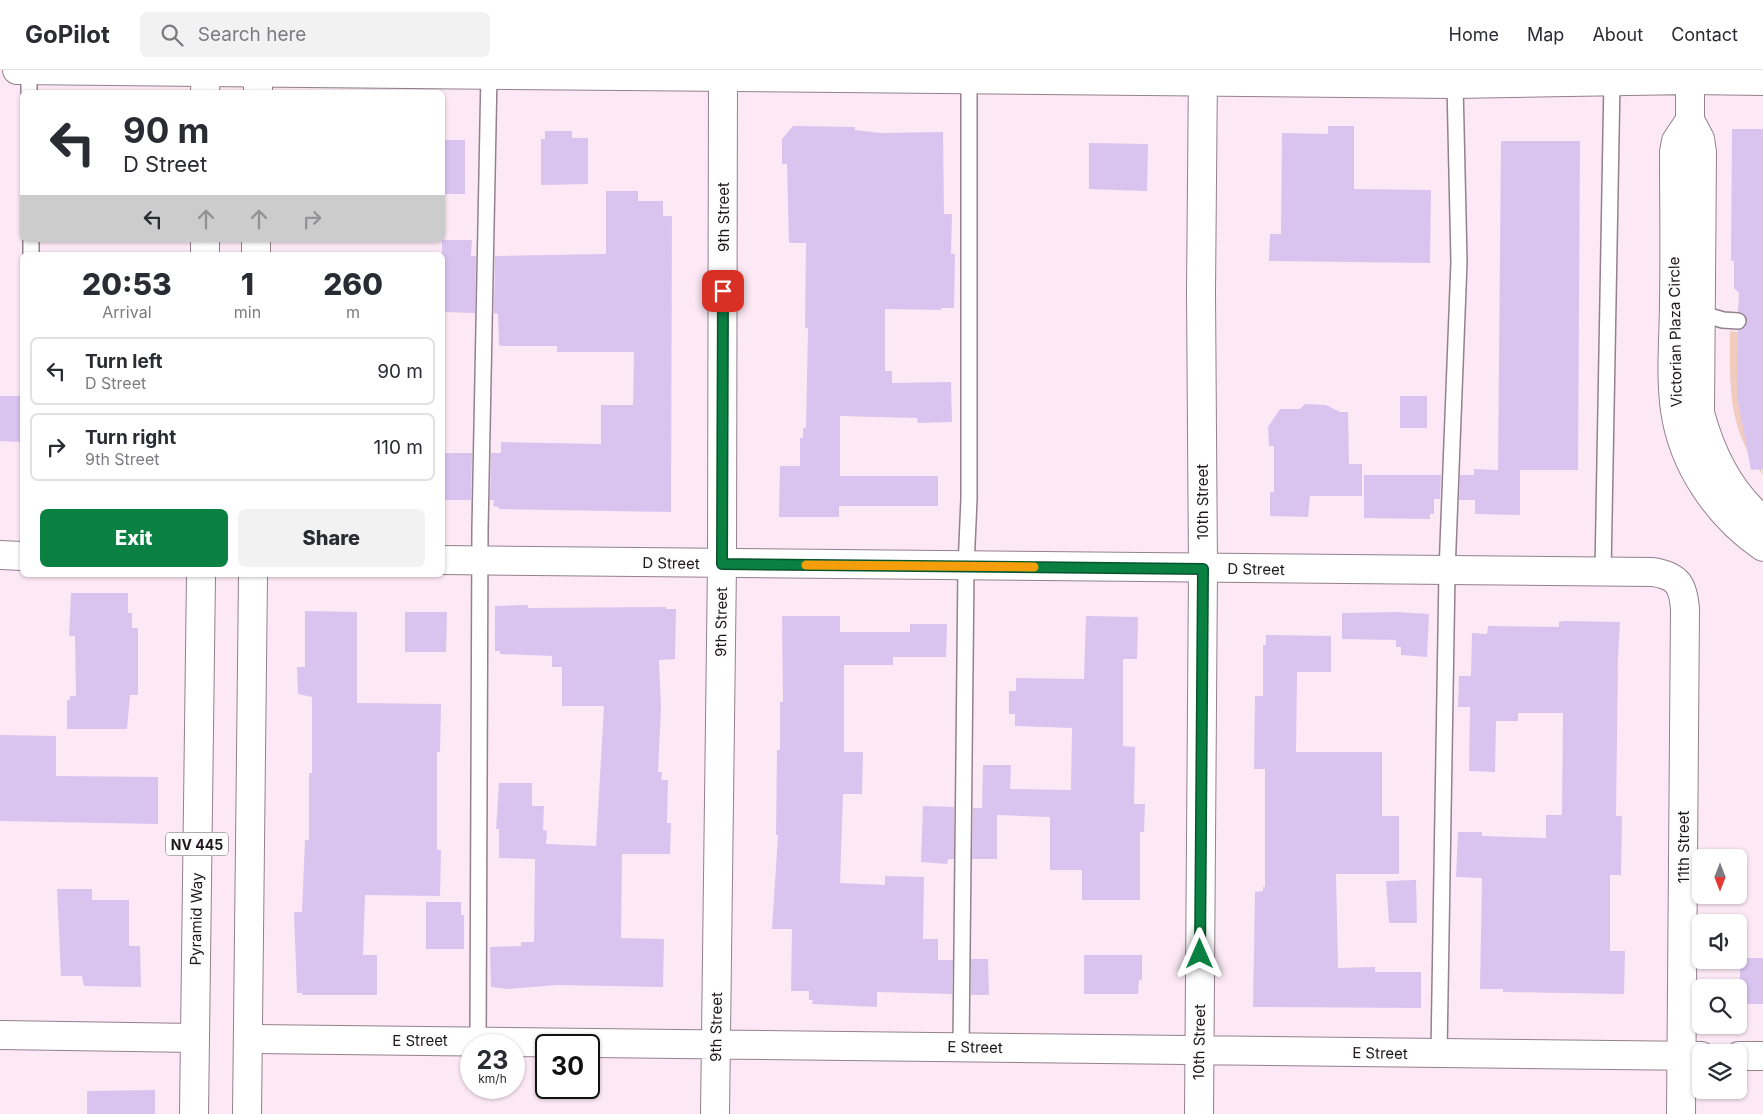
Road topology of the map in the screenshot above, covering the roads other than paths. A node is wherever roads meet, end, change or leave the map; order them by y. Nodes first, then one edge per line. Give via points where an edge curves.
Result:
1 (17, 70) edge
2 (29, 70) edge
3 (521, 72) edge
4 (723, 73) edge
5 (489, 74) junction
6 (1690, 75) edge
7 (1203, 76) edge
8 (232, 77) edge
9 (969, 79) junction
10 (1612, 81) junction
11 (1763, 81) edge
12 (1455, 84) junction
13 (29, 90) edge
14 (1690, 120) junction
15 (1699, 312) junction
16 (1738, 321) dead end
17 (1763, 520) edge
18 (1763, 547) edge
19 (0, 555) edge
20 (20, 556) edge
21 (445, 560) edge
22 (481, 561) junction
23 (722, 564) junction
24 (966, 567) junction
25 (1203, 569) junction
26 (1447, 572) junction
27 (1603, 572) junction
28 (201, 577) edge
29 (253, 577) edge
30 (1678, 582) joint
31 (478, 1034) edge
32 (0, 1035) edge
33 (195, 1038) junction
34 (249, 1039) junction
35 (460, 1041) edge
36 (525, 1042) edge
37 (716, 1044) junction
38 (961, 1047) junction
39 (1199, 1050) junction
40 (1439, 1053) junction
41 (1691, 1055) edge
42 (1747, 1056) edge
43 (1763, 1056) edge
44 (194, 1114) edge
45 (247, 1114) edge
46 (715, 1114) edge
47 (1199, 1114) edge
48 (1681, 1114) edge

1 - 2 street
2 - 8 street
2 - 13 lane
3 - 4 street
3 - 5 street
4 - 9 street
4 - 23 street, 9th Street
5 - 8 street
5 - 22 lane
6 - 10 street
6 - 11 street
6 - 14 street, Victorian Plaza Circle
7 - 9 street
7 - 12 street
7 - 25 street, 10th Street
9 - 24 lane via 969,499
10 - 12 street
10 - 27 lane
12 - 26 lane via 1460,262
14 - 15 street, Victorian Plaza Circle via 1700,139 1702,152
14 - 18 street, Victorian Plaza Circle via 1676,141 1674,152 1675,411 1690,458 1704,485 1741,532
15 - 16 lane
15 - 17 street, Victorian Plaza Circle via 1700,414 1705,432 1723,472 1747,505
19 - 20 street
21 - 22 street, D Street
22 - 23 street, D Street
22 - 31 lane
23 - 24 street, D Street
23 - 37 street, 9th Street
24 - 25 street, D Street
24 - 38 lane
25 - 26 street, D Street
25 - 39 street, 10th Street
26 - 27 street, D Street
26 - 40 lane
27 - 30 street, D Street via 1653,572 1666,574
28 - 33 street, Pyramid Way / NV 445
29 - 34 street, NV 445
30 - 41 street, 11th Street via 1684,592 1685,609
32 - 33 street
33 - 44 street, Pyramid Way / NV 445
34 - 35 street, E Street
34 - 45 street, NV 445
36 - 37 street, E Street
37 - 38 street, E Street
37 - 46 street, 9th Street
38 - 39 street, E Street
39 - 40 street, E Street
39 - 47 street, 10th Street
40 - 41 street, E Street
41 - 48 street, 11th Street
42 - 43 street

